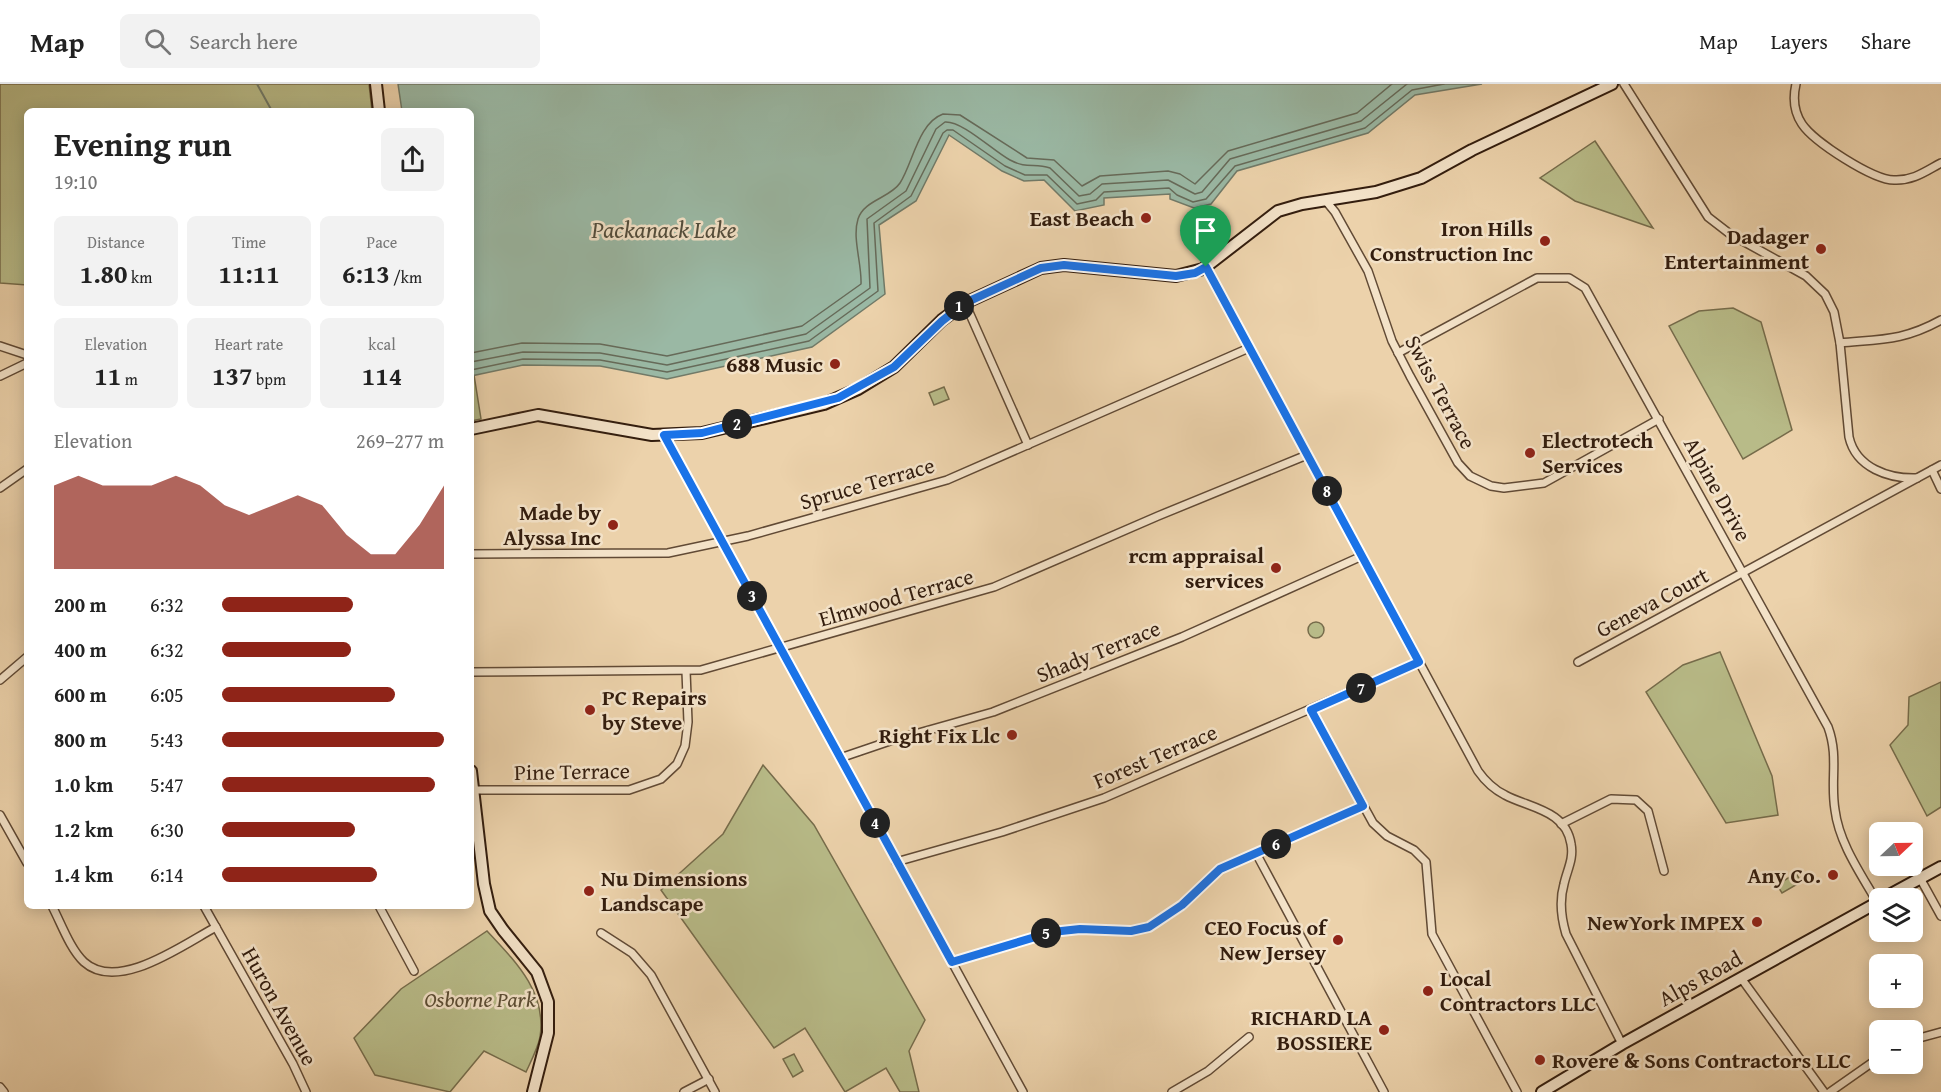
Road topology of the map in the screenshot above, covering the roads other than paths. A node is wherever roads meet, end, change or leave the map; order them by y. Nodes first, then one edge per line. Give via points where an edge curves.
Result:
1 (376, 84) edge
2 (1612, 84) edge
3 (1624, 84) edge
4 (1796, 84) edge
5 (380, 108) edge
6 (1941, 163) edge
7 (1326, 201) junction
8 (1206, 267) junction
9 (965, 303) junction
10 (1941, 320) edge
11 (1840, 343) junction
12 (0, 346) edge
13 (1250, 348) junction
14 (1398, 353) junction
15 (24, 354) edge
16 (24, 364) edge
17 (0, 376) edge
18 (1659, 419) junction
19 (474, 428) edge
20 (664, 435) junction
21 (1028, 445) junction
22 (1307, 455) junction
23 (1941, 465) edge
24 (1932, 470) junction
25 (24, 472) edge
26 (1917, 478) junction
27 (0, 488) edge
28 (1941, 489) edge
29 (723, 542) junction
30 (474, 554) edge
31 (1362, 556) junction
32 (1744, 573) junction
33 (780, 649) junction
34 (24, 660) edge
35 (1419, 662) junction
36 (1578, 662) dead end
37 (686, 671) junction
38 (474, 672) edge
39 (0, 680) edge
40 (1311, 710) junction
41 (840, 758) junction
42 (474, 790) edge
43 (1363, 806) junction
44 (0, 815) edge
45 (474, 819) edge
46 (1561, 824) junction
47 (1256, 853) junction
48 (24, 857) edge
49 (896, 862) junction
50 (1941, 867) edge
51 (1664, 871) dead end
52 (1920, 878) junction
53 (1873, 888) edge
54 (1903, 888) edge
55 (1869, 907) edge
56 (54, 909) edge
57 (206, 909) edge
58 (381, 909) edge
59 (1941, 916) edge
60 (216, 927) junction
61 (601, 933) dead end
62 (952, 962) junction
63 (414, 971) dead end
64 (1741, 978) junction
65 (1941, 1032) edge
66 (1249, 1037) dead end
67 (1923, 1037) edge
68 (1622, 1044) junction
69 (1869, 1065) edge
70 (709, 1079) junction
71 (0, 1087) edge
72 (4, 1092) edge
73 (306, 1092) edge
74 (533, 1092) edge
75 (684, 1092) edge
76 (716, 1092) edge
77 (1023, 1092) edge
78 (1172, 1092) edge
79 (1384, 1092) edge
80 (1517, 1092) edge
81 (1542, 1092) edge
82 (1824, 1092) edge
83 (1830, 1092) edge

1 - 5 street
2 - 7 street via 1421,178 1377,192
3 - 11 street via 1708,217 1816,284 1831,304
4 - 6 street via 1794,102 1802,125 1818,140 1875,176 1903,180
7 - 8 street via 1278,211
7 - 14 street, Swiss Terrace via 1368,271
8 - 9 street via 1176,276 1053,266
8 - 13 street
9 - 20 street via 894,367 838,398 702,433
9 - 21 street
10 - 11 street via 1904,337
11 - 26 street via 1853,449 1876,470
12 - 15 street
13 - 21 street, Spruce Terrace
13 - 22 street
14 - 18 street, Swiss Terrace via 1462,468 1491,486 1517,488 1548,481
14 - 18 street, Alpine Drive via 1527,282 1548,276 1569,278 1590,294
16 - 17 street
18 - 32 street, Alpine Drive
19 - 20 street via 538,415
20 - 29 street
21 - 29 street, Spruce Terrace via 933,484
22 - 31 street
22 - 33 street, Elmwood Terrace via 994,587
23 - 24 street, Geneva Court
24 - 26 street, Geneva Court
24 - 28 street
25 - 27 street
26 - 32 street, Geneva Court
29 - 30 street, Spruce Terrace via 668,554
29 - 33 street
31 - 35 street
31 - 41 street, Shady Terrace via 1182,636 1004,708
32 - 36 street, Geneva Court
32 - 53 street, Alpine Drive via 1828,727 1836,757 1834,803 1838,826
33 - 37 street, Elmwood Terrace
33 - 41 street
34 - 39 street
35 - 40 street, Forest Terrace
35 - 46 street via 1485,781 1505,796 1543,809
37 - 38 street, Elmwood Terrace
37 - 42 street, Pine Terrace via 685,746 677,764 661,779 629,790
40 - 43 street
40 - 49 street, Forest Terrace via 1055,816
41 - 49 street
43 - 47 street
43 - 80 street via 1379,830 1414,849 1426,862 1432,934
44 - 48 street
45 - 74 street via 490,910 537,972 548,1002 547,1040
46 - 51 street via 1611,799 1636,800 1648,811
46 - 68 street via 1569,835 1572,856 1561,896 1561,919
47 - 62 street via 1220,869 1182,905 1149,927 1131,931 1052,932
47 - 79 street
49 - 62 street
50 - 52 street, Alps Road
52 - 54 street, Alps Road
52 - 59 street
55 - 64 street, Alps Road
56 - 60 street via 79,957 93,968 109,972 141,967
57 - 60 street, Huron Avenue
58 - 63 street
60 - 73 street, Huron Avenue
61 - 70 street via 632,953 651,975
62 - 77 street
64 - 68 street, Alps Road
64 - 82 street
65 - 67 street
66 - 78 street via 1208,1071
68 - 81 street, Alps Road
69 - 83 street
70 - 75 street
70 - 76 street
71 - 72 street

